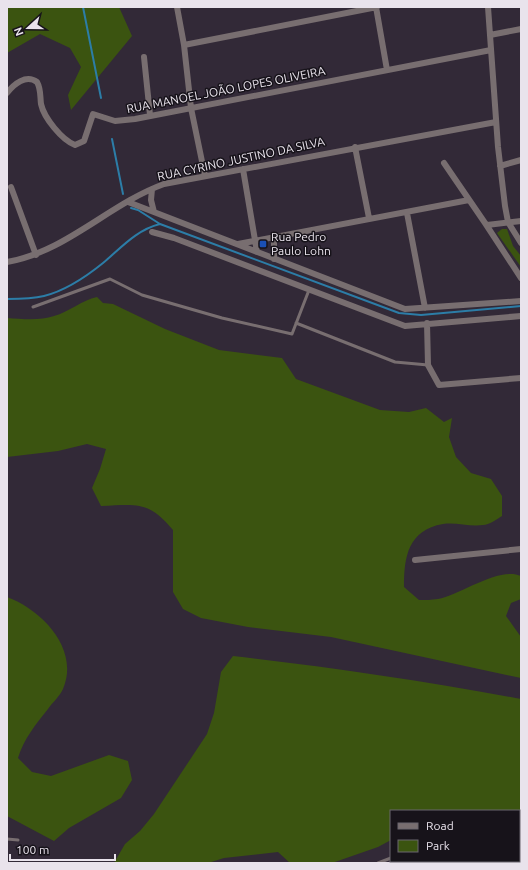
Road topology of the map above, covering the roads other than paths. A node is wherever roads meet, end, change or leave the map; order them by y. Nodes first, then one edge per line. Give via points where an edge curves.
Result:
1 (177, 7) edge
2 (376, 7) edge
3 (488, 7) edge
4 (354, 9) edge
5 (521, 29) edge
6 (490, 35) junction
7 (184, 45) junction
8 (491, 50) junction
9 (144, 56) dead end
10 (387, 70) junction
11 (7, 93) edge
12 (191, 108) junction
13 (150, 115) junction
14 (496, 122) junction
15 (355, 147) junction
16 (521, 160) edge
17 (444, 163) dead end
18 (500, 166) junction
19 (243, 169) junction
20 (205, 176) junction
21 (11, 186) dead end
22 (152, 189) junction
23 (469, 200) junction
24 (128, 202) junction
25 (154, 212) junction
26 (407, 213) junction
27 (369, 218) junction
28 (521, 221) edge
29 (508, 222) junction
30 (487, 225) junction
31 (152, 232) dead end
32 (274, 237) junction
33 (255, 240) junction
34 (521, 243) edge
35 (237, 244) junction
36 (257, 252) junction
37 (36, 255) junction
38 (274, 259) junction
39 (7, 262) edge
40 (521, 278) edge
41 (310, 290) junction
42 (521, 301) edge
43 (33, 307) dead end
44 (425, 308) junction
45 (521, 316) edge
46 (296, 323) junction
47 (427, 323) junction
48 (428, 365) junction
49 (521, 378) edge
50 (521, 549) edge
51 (415, 560) dead end
52 (7, 839) edge
53 (18, 840) dead end
54 (390, 858) edge
55 (378, 863) edge

1 - 7 street
2 - 4 street
2 - 10 street
3 - 6 street
4 - 7 street
5 - 6 street
6 - 8 street
7 - 12 street
8 - 10 street, RUA MANOEL JOÃO LOPES OLIVEIRA
8 - 14 street
9 - 13 street
10 - 12 street, RUA MANOEL JOÃO LOPES OLIVEIRA
11 - 13 street, RUA MANOEL JOÃO LOPES OLIVEIRA via 22,80 28,78 37,82 42,105 56,131 75,145 84,141 93,114 115,121
12 - 13 street, RUA MANOEL JOÃO LOPES OLIVEIRA
12 - 20 street
14 - 15 street, RUA CYRINO JUSTINO DA SILVA
14 - 18 street
15 - 19 street, RUA CYRINO JUSTINO DA SILVA
15 - 27 street
16 - 18 street
17 - 23 street
18 - 29 street
19 - 20 street, RUA CYRINO JUSTINO DA SILVA
19 - 33 street
20 - 22 street, RUA CYRINO JUSTINO DA SILVA
21 - 37 street
22 - 24 street, RUA CYRINO JUSTINO DA SILVA
22 - 25 street
23 - 26 street
23 - 30 street
24 - 25 street
24 - 37 street, RUA CYRINO JUSTINO DA SILVA
25 - 35 street
26 - 27 street
26 - 44 street
27 - 32 street
28 - 29 street
29 - 30 street
29 - 34 street
30 - 40 street
31 - 41 street
32 - 33 street
32 - 38 street
33 - 35 street
33 - 36 street
35 - 36 street
36 - 38 street
37 - 39 street, RUA CYRINO JUSTINO DA SILVA
38 - 44 street via 405,309
41 - 46 lane
41 - 47 street via 405,326
42 - 44 street
43 - 46 lane via 110,279 142,295 222,318 292,334
45 - 47 street
46 - 48 lane via 395,362
47 - 48 street
48 - 49 street via 439,385
50 - 51 street
52 - 53 lane
54 - 55 lane

